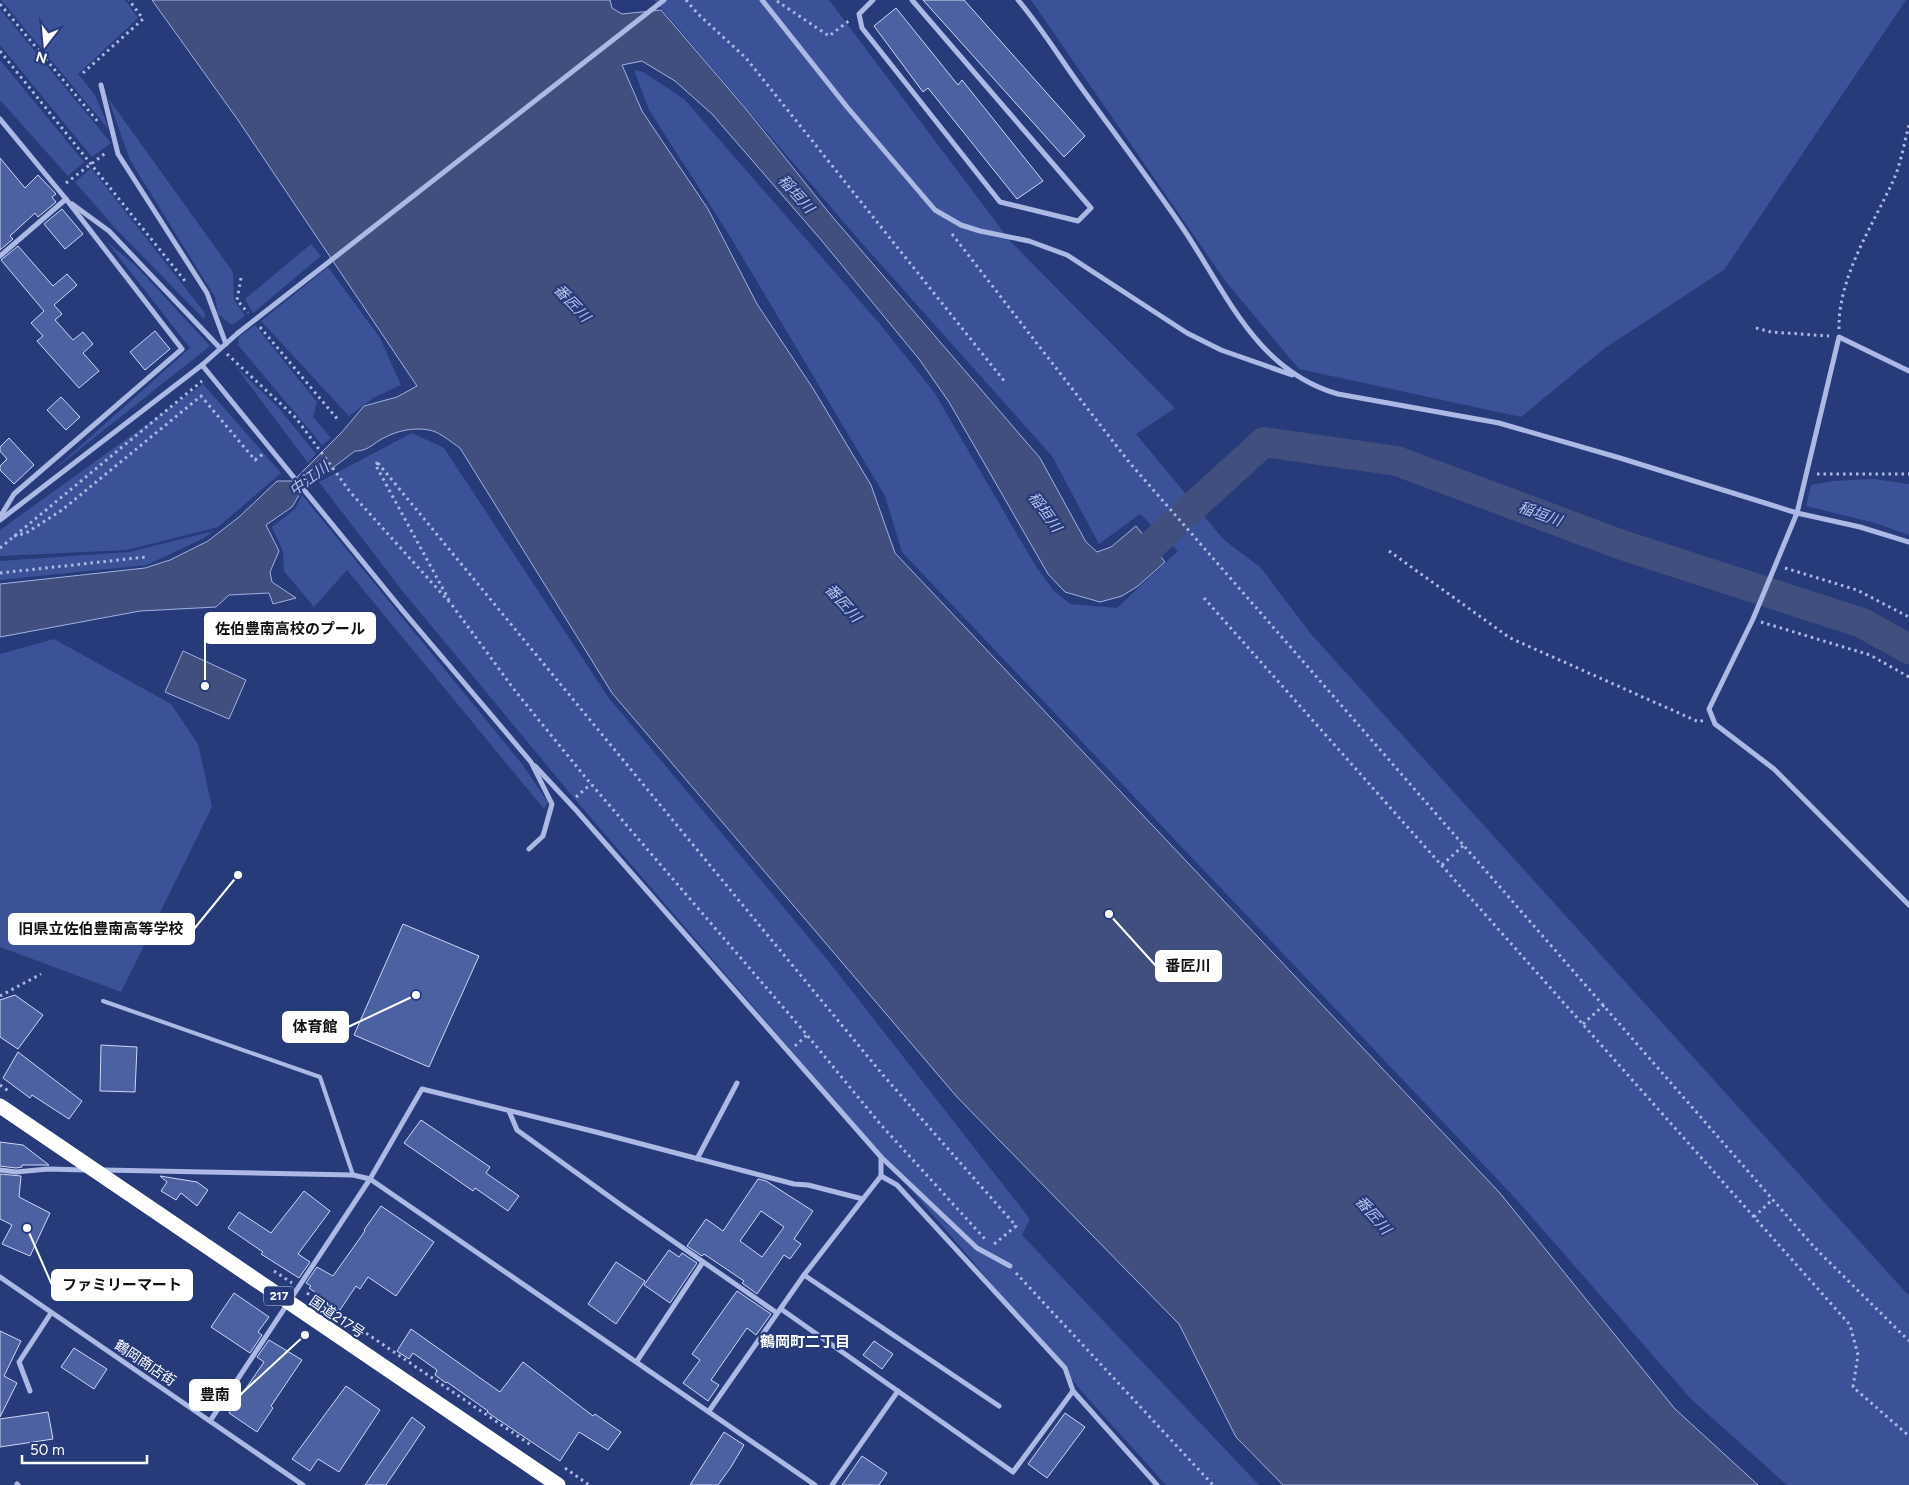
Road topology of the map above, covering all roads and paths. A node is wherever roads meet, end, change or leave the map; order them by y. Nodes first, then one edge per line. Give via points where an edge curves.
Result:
1 (129, 0) edge
2 (664, 0) edge
3 (686, 0) edge
4 (762, 0) edge
5 (774, 0) edge
6 (873, 0) edge
7 (912, 0) edge
8 (1018, 0) edge
9 (0, 4) edge
10 (859, 14) junction
11 (0, 51) edge
12 (82, 73) dead end
13 (101, 85) dead end
14 (0, 119) edge
15 (1909, 125) edge
16 (116, 144) junction
17 (92, 164) junction
18 (58, 189) junction
19 (66, 199) junction
20 (935, 210) junction
21 (0, 256) edge
22 (241, 278) dead end
23 (190, 288) dead end
24 (250, 315) dead end
25 (256, 322) dead end
26 (1756, 328) dead end
27 (1839, 337) junction
28 (226, 344) junction
29 (220, 348) junction
30 (202, 365) junction
31 (1909, 371) edge
32 (210, 375) junction
33 (1298, 377) junction
34 (1005, 382) dead end
35 (339, 421) dead end
36 (255, 460) dead end
37 (1807, 474) junction
38 (1909, 474) edge
39 (1797, 513) junction
40 (0, 519) edge
41 (14, 536) junction
42 (1909, 542) edge
43 (0, 548) edge
44 (1389, 551) dead end
45 (146, 557) dead end
46 (1775, 566) junction
47 (0, 572) edge
48 (1204, 598) dead end
49 (452, 605) junction
50 (1909, 618) edge
51 (1754, 619) junction
52 (1909, 677) edge
53 (1712, 716) junction
54 (531, 762) junction
55 (591, 784) junction
56 (569, 802) junction
57 (1464, 845) junction
58 (529, 849) dead end
59 (1442, 865) junction
60 (1909, 904) edge
61 (41, 974) dead end
62 (0, 996) edge
63 (103, 1001) dead end
64 (1604, 1005) junction
65 (1583, 1024) junction
66 (807, 1035) junction
67 (789, 1051) junction
68 (737, 1083) dead end
69 (0, 1106) edge
70 (510, 1111) junction
71 (881, 1157) junction
72 (697, 1158) junction
73 (0, 1170) edge
74 (96, 1170) junction
75 (353, 1175) junction
76 (881, 1176) junction
77 (370, 1179) junction
78 (863, 1199) junction
79 (1773, 1199) junction
80 (1754, 1217) junction
81 (992, 1246) junction
82 (703, 1262) junction
83 (1010, 1266) junction
84 (804, 1275) junction
85 (0, 1277) edge
86 (308, 1294) dead end
87 (289, 1304) junction
88 (779, 1311) junction
89 (51, 1312) junction
90 (1909, 1341) edge
91 (637, 1361) junction
92 (30, 1391) dead end
93 (898, 1391) junction
94 (1072, 1391) junction
95 (999, 1406) dead end
96 (709, 1411) junction
97 (210, 1421) junction
98 (1909, 1436) edge
99 (532, 1446) dead end
100 (557, 1463) dead end
101 (303, 1485) edge
102 (558, 1485) edge
103 (589, 1485) edge
104 (815, 1485) edge
105 (832, 1485) edge
106 (1157, 1485) edge
107 (1213, 1485) edge

1 - 12 path via 143,19
2 - 28 street, bridge
3 - 34 path via 746,58
4 - 20 street
5 - 10 path via 829,36
6 - 10 street
7 - 10 street via 1091,208 1078,221 1000,202 862,28
8 - 33 street via 1181,225 1241,321 1260,344
9 - 16 path
11 - 17 path
13 - 16 street
14 - 18 street
15 - 27 path via 1894,179 1856,256 1839,313
16 - 17 path
16 - 28 street via 118,154 207,292
17 - 18 path
17 - 23 path
18 - 19 street
19 - 21 street
19 - 29 street via 109,231
19 - 40 street via 182,349 14,494
20 - 33 street via 961,225 1029,241 1067,255 1187,332 1221,350
20 - 57 path via 1128,462
22 - 24 path via 237,300
25 - 35 path
26 - 27 path
27 - 31 street
27 - 37 street
28 - 29 street
29 - 30 street
29 - 49 path via 296,418 351,493
30 - 32 street
30 - 40 street
32 - 41 path
32 - 54 street
33 - 39 street via 1338,394 1499,423
36 - 41 path via 201,396 62,510 26,533
37 - 38 path
37 - 39 street
39 - 42 street
39 - 46 street
41 - 43 path
44 - 53 path via 1510,638 1699,722
45 - 47 path
46 - 50 path via 1857,590
46 - 51 street
48 - 59 path
49 - 55 path via 516,692
49 - 81 path via 375,464 883,1075 1016,1226
51 - 52 path via 1870,655
51 - 53 street via 1709,708
53 - 60 street via 1715,724 1774,770
54 - 56 street
54 - 58 street via 552,804 543,836
55 - 56 path
55 - 66 path
56 - 67 street
57 - 59 path
57 - 64 path
59 - 65 path
61 - 62 path
63 - 75 lane via 320,1077
64 - 65 path
64 - 79 path
65 - 80 path
66 - 67 path
66 - 81 path via 881,1125
67 - 71 street
68 - 72 street
69 - 74 highway, 国道217号 / 217
70 - 72 street
70 - 77 street via 422,1090
70 - 82 street via 517,1130
71 - 76 street
71 - 83 street via 977,1248
72 - 78 street
73 - 74 street
74 - 75 street
74 - 87 highway, 国道217号 / 217
75 - 77 street
76 - 78 street
76 - 94 street via 897,1185 1065,1368
77 - 87 street
77 - 91 street
78 - 84 street
79 - 80 path
79 - 90 path via 1815,1248
80 - 98 path via 1850,1325 1858,1355 1853,1387
81 - 83 path
82 - 88 street
82 - 91 street
83 - 107 path
84 - 88 street
84 - 95 street
85 - 89 street, 鶴岡商店街
86 - 99 path
87 - 97 street
87 - 102 highway, 国道217号 / 217
88 - 93 street
88 - 96 street
89 - 92 street via 19,1362
89 - 97 street, 鶴岡商店街
91 - 96 street
93 - 94 street via 1013,1472
93 - 105 street
94 - 106 street
96 - 104 street
97 - 101 street, 鶴岡商店街
100 - 103 path

